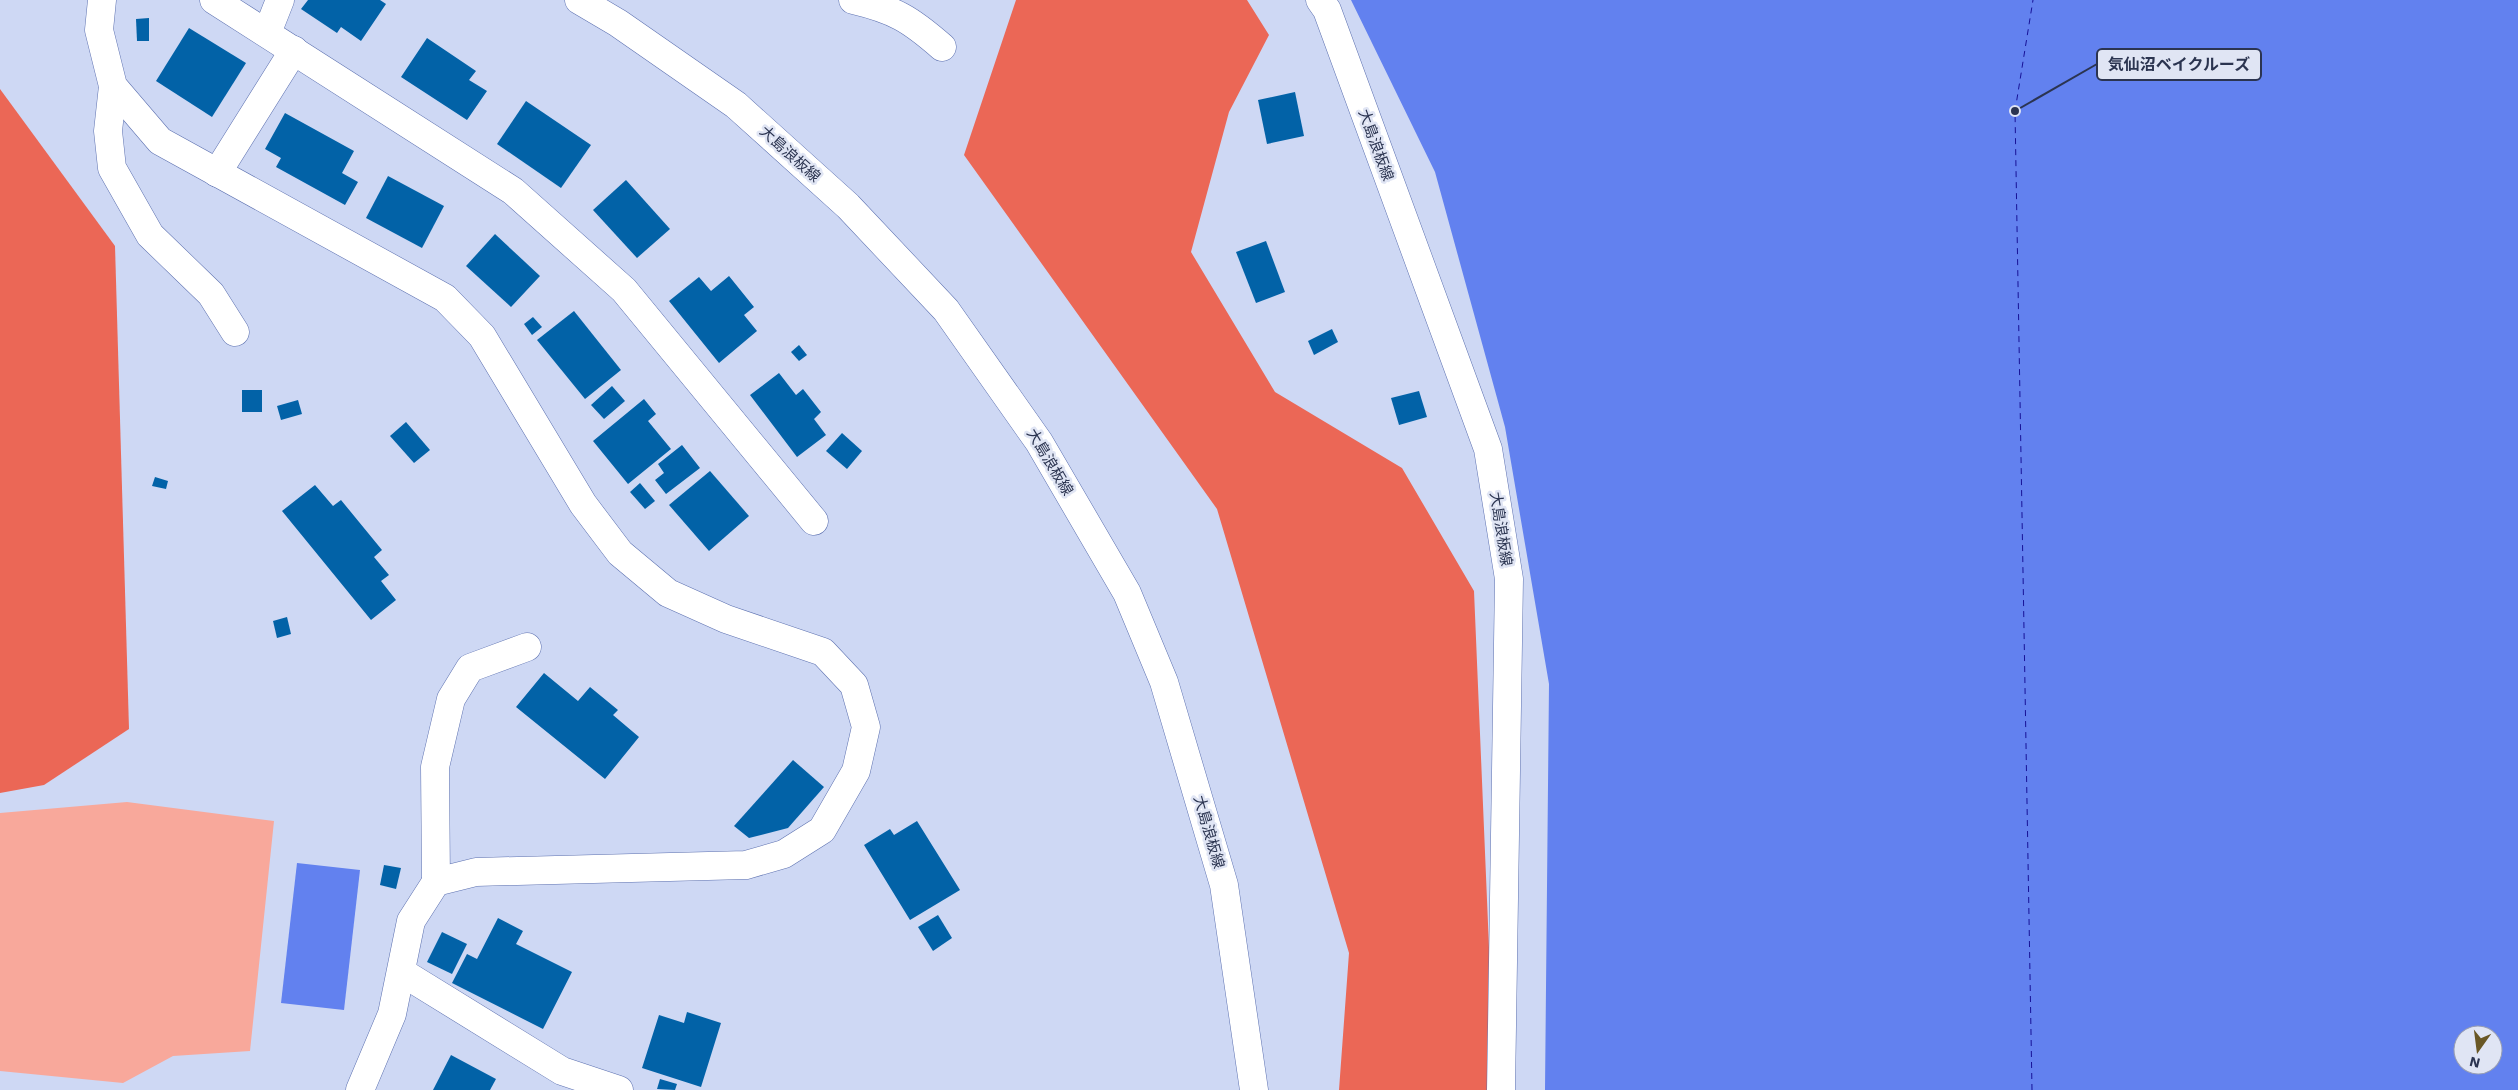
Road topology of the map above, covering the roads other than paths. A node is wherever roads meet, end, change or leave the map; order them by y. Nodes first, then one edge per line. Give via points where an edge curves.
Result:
1 (102, 0) edge
2 (214, 0) edge
3 (280, 0) edge
4 (579, 0) edge
5 (853, 0) edge
6 (1320, 0) edge
7 (267, 33) junction
8 (942, 47) dead end
9 (294, 50) junction
10 (114, 86) junction
11 (216, 173) junction
12 (235, 332) dead end
13 (814, 521) dead end
14 (527, 647) dead end
15 (436, 882) junction
16 (402, 973) junction
17 (559, 1081) edge
18 (360, 1090) edge
19 (619, 1090) edge
20 (1254, 1090) edge
21 (1501, 1090) edge

1 - 10 street via 99,30
2 - 7 street
3 - 7 street
4 - 20 street, 大島浪板線 via 618,23 736,105 848,206 946,310 1039,442 1127,593 1164,682 1224,885
5 - 8 street via 885,7 915,24
6 - 21 street, 大島浪板線 via 1327,10 1488,448 1509,579
7 - 9 street
9 - 11 street
9 - 13 street via 513,191 624,290
10 - 11 street via 160,141
10 - 12 street via 108,132 112,168 150,235 211,294
11 - 15 street via 445,298 482,336 583,504 620,553 668,593 726,619 823,652 854,685 866,726 856,771 822,830 784,854 746,865 476,872
14 - 15 street via 470,668 451,700 435,767
15 - 16 street via 411,922
16 - 17 street
16 - 18 street via 392,1014
17 - 19 street

